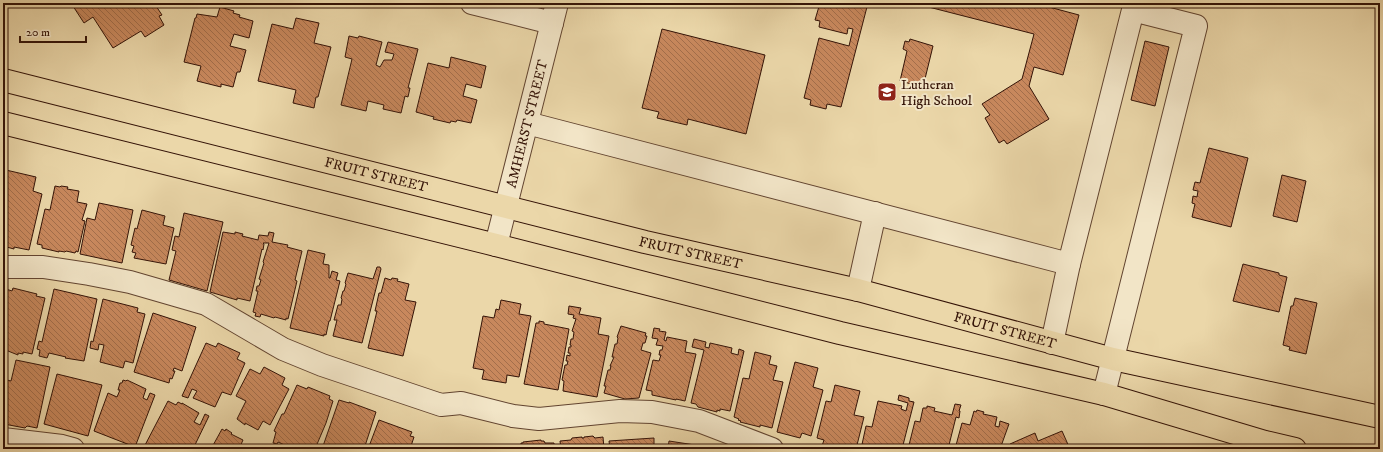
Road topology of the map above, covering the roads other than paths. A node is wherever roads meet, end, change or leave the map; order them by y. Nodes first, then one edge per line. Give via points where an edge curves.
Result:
1 (472, 3) edge
2 (555, 13) edge
3 (3, 80) edge
4 (3, 123) edge
5 (527, 123) junction
6 (506, 207) junction
7 (875, 213) junction
8 (496, 245) junction
9 (1069, 264) junction
10 (3, 267) edge
11 (858, 290) junction
12 (1052, 343) junction
13 (1113, 359) junction
14 (1104, 394) junction
15 (1380, 417) edge
16 (3, 439) edge
17 (73, 449) edge
18 (772, 449) edge
19 (1295, 449) edge

1 - 2 street
2 - 5 street, AMHERST STREET
3 - 6 main road, FRUIT STREET
4 - 8 main road
5 - 6 street, AMHERST STREET
5 - 7 street
6 - 8 street, AMHERST STREET
6 - 11 main road, FRUIT STREET via 645,242
7 - 9 street
7 - 11 street
8 - 14 main road via 840,333
9 - 12 street
9 - 13 street via 1133,10 1196,26
10 - 18 street via 66,270 130,282 175,294 206,304 283,349 322,365 441,405 461,403 513,416 539,419 620,411 652,412 699,421
11 - 12 main road, FRUIT STREET
12 - 13 main road, FRUIT STREET
13 - 14 street
13 - 15 main road, FRUIT STREET
14 - 19 main road
16 - 17 street

